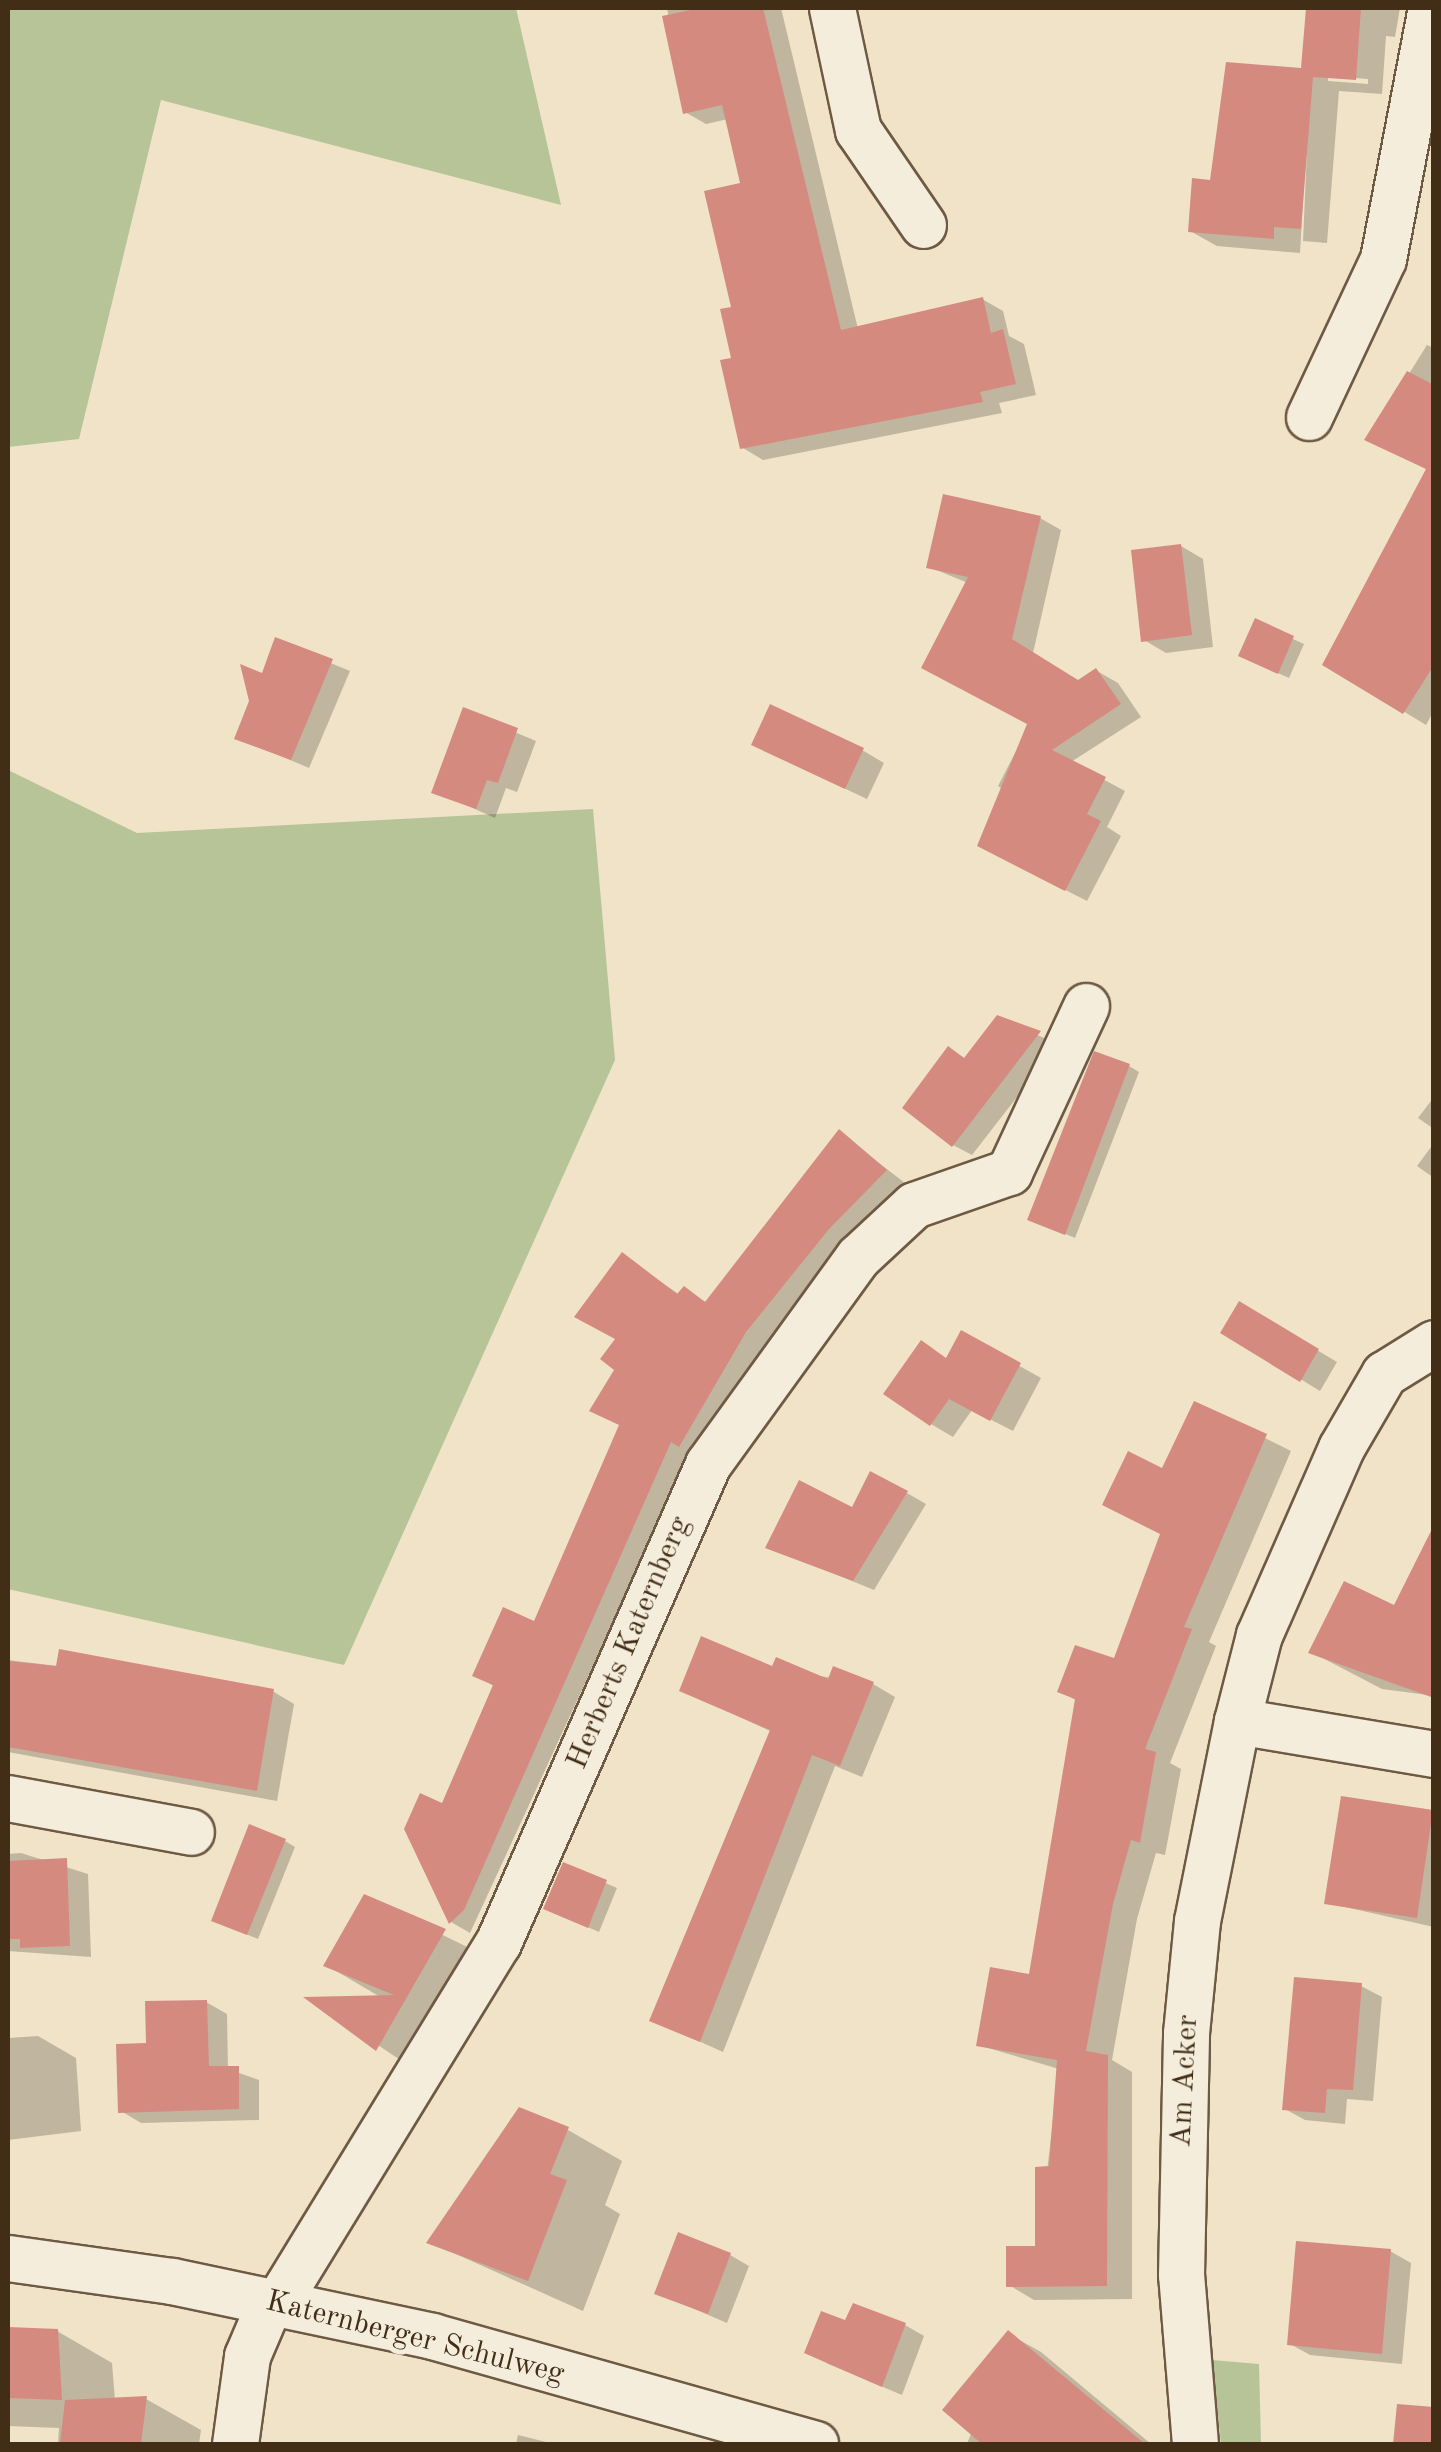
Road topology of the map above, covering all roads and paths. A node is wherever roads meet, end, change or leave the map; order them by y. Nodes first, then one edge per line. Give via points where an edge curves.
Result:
1 (832, 8) edge
2 (1430, 8) edge
3 (923, 224) dead end
4 (1308, 417) dead end
5 (1086, 1006) dead end
6 (1434, 1342) edge
7 (1237, 1722) junction
8 (1434, 1754) edge
9 (8, 1798) edge
10 (191, 1832) dead end
11 (8, 2258) edge
12 (274, 2303) junction
13 (235, 2444) edge
14 (815, 2444) edge
15 (1195, 2444) edge

1 - 3 street via 858,130
2 - 4 street via 1383,259
5 - 12 street, Herberts Katernberg via 1009,1172 914,1205 858,1257 708,1464 498,1943
6 - 7 street, Am Acker via 1384,1374 1342,1448 1260,1635
7 - 8 street
7 - 15 street, Am Acker via 1197,1920 1186,2032 1181,2275
9 - 10 street
11 - 12 street, Katernberger Schulweg
12 - 13 street, Herberts Katernberg via 247,2356
12 - 14 street, Katernberger Schulweg via 432,2336

